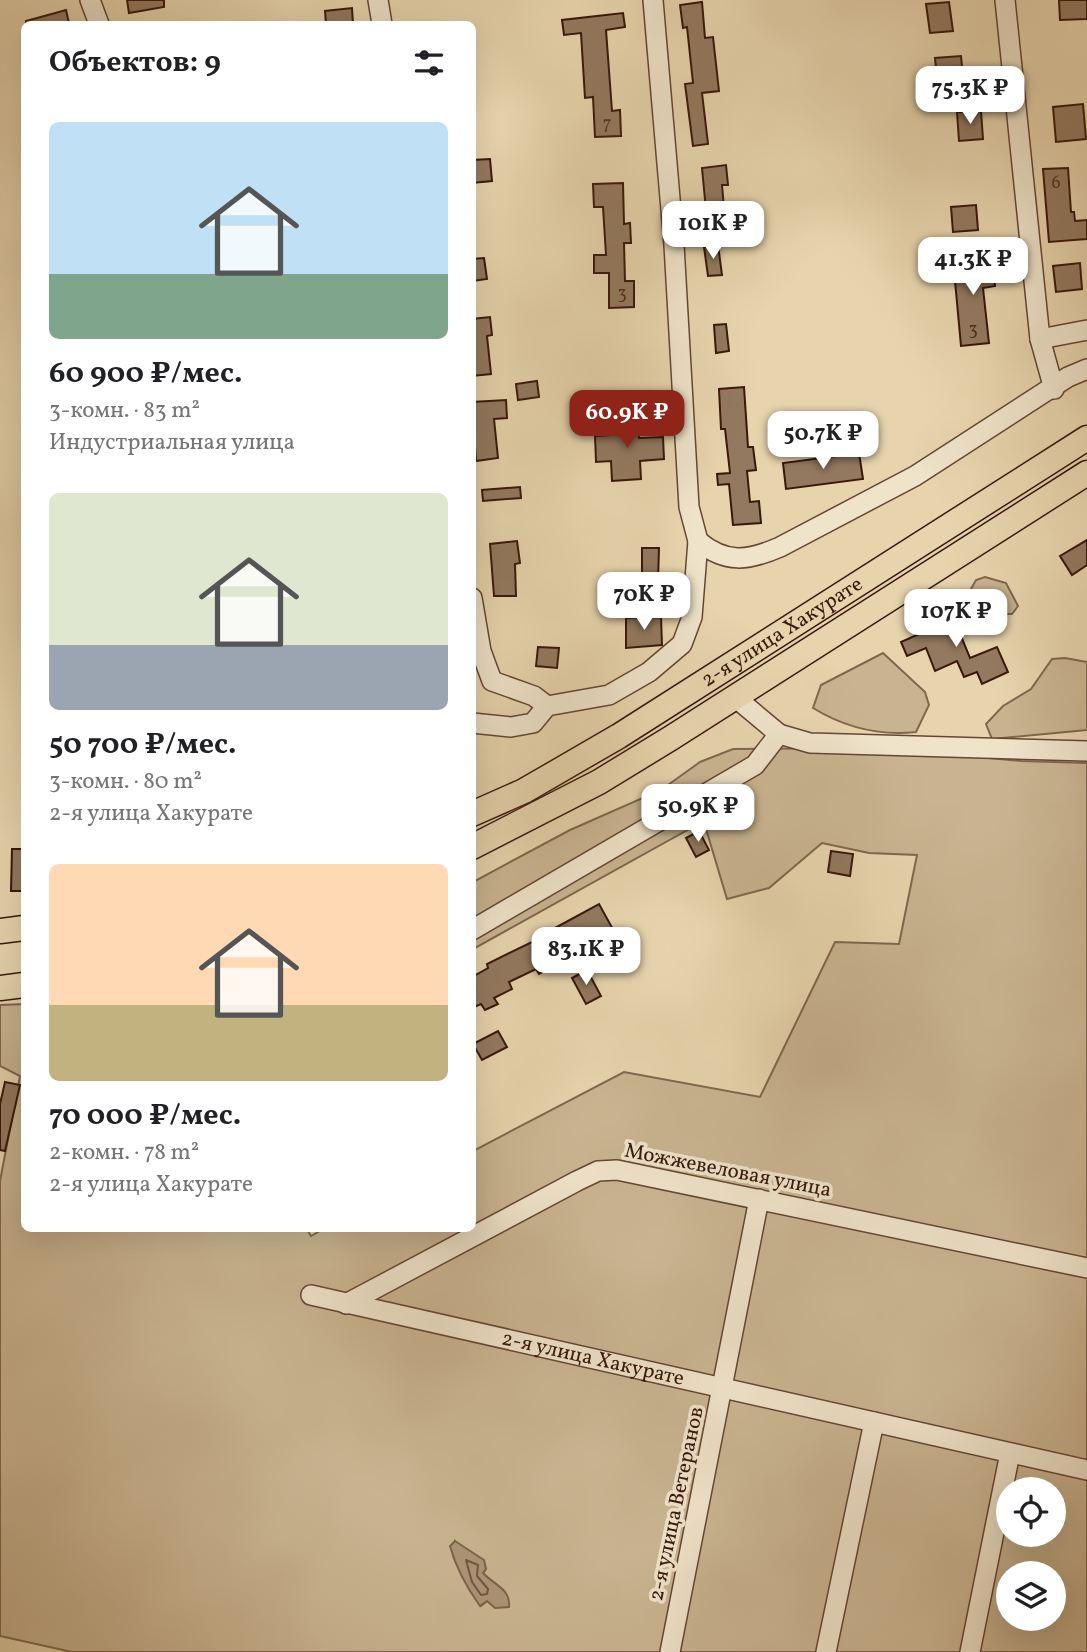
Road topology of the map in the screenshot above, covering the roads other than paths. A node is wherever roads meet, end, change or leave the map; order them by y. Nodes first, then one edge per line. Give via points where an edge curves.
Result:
1 (90, 0) edge
2 (378, 0) edge
3 (653, 0) edge
4 (1005, 0) edge
5 (98, 21) edge
6 (382, 21) edge
7 (1087, 330) edge
8 (1040, 339) junction
9 (1087, 369) edge
10 (1070, 380) edge
11 (1087, 428) edge
12 (1087, 438) edge
13 (1087, 473) edge
14 (963, 516) junction
15 (698, 541) junction
16 (476, 622) edge
17 (736, 698) junction
18 (547, 706) junction
19 (476, 723) edge
20 (779, 734) junction
21 (1087, 751) edge
22 (570, 764) junction
23 (476, 804) edge
24 (476, 812) edge
25 (476, 845) edge
26 (21, 928) edge
27 (476, 928) edge
28 (0, 931) edge
29 (21, 941) edge
30 (0, 944) edge
31 (21, 970) edge
32 (0, 973) edge
33 (21, 985) edge
34 (0, 988) edge
35 (759, 1199) junction
36 (1087, 1268) edge
37 (311, 1295) dead end
38 (346, 1304) junction
39 (724, 1388) junction
40 (874, 1422) junction
41 (1010, 1453) junction
42 (1087, 1470) edge
43 (670, 1652) edge
44 (826, 1652) edge
45 (970, 1652) edge

1 - 5 street
2 - 6 street
3 - 15 street via 689,506
4 - 8 street
7 - 8 street
8 - 10 street
9 - 10 street
10 - 15 street via 915,476 780,547 736,559 715,555
11 - 14 street
12 - 14 main road, 2-я улица Хакурате
13 - 17 main road, 2-я улица Хакурате
14 - 22 main road, 2-я улица Хакурате via 766,645
15 - 18 street via 692,617 682,644 649,672 609,695
16 - 18 street via 492,681 534,696
17 - 20 street
17 - 25 main road, 2-я улица Хакурате via 599,782
18 - 19 street via 533,723 511,727
20 - 21 street via 810,743
20 - 27 street via 755,765
22 - 23 main road
22 - 24 main road, 2-я улица Хакурате
26 - 28 main road
29 - 30 main road
31 - 32 main road
33 - 34 main road
35 - 36 street, Можжевеловая улица
35 - 38 street, Можжевеловая улица via 617,1170 598,1171
35 - 39 street, 2-я улица Ветеранов
37 - 38 street, 2-я улица Хакурате
38 - 39 street, 2-я улица Хакурате
39 - 40 street, 2-я улица Хакурате
39 - 43 street, 2-я улица Ветеранов
40 - 41 street, 2-я улица Хакурате
40 - 44 street
41 - 42 street, 2-я улица Хакурате
41 - 45 street

